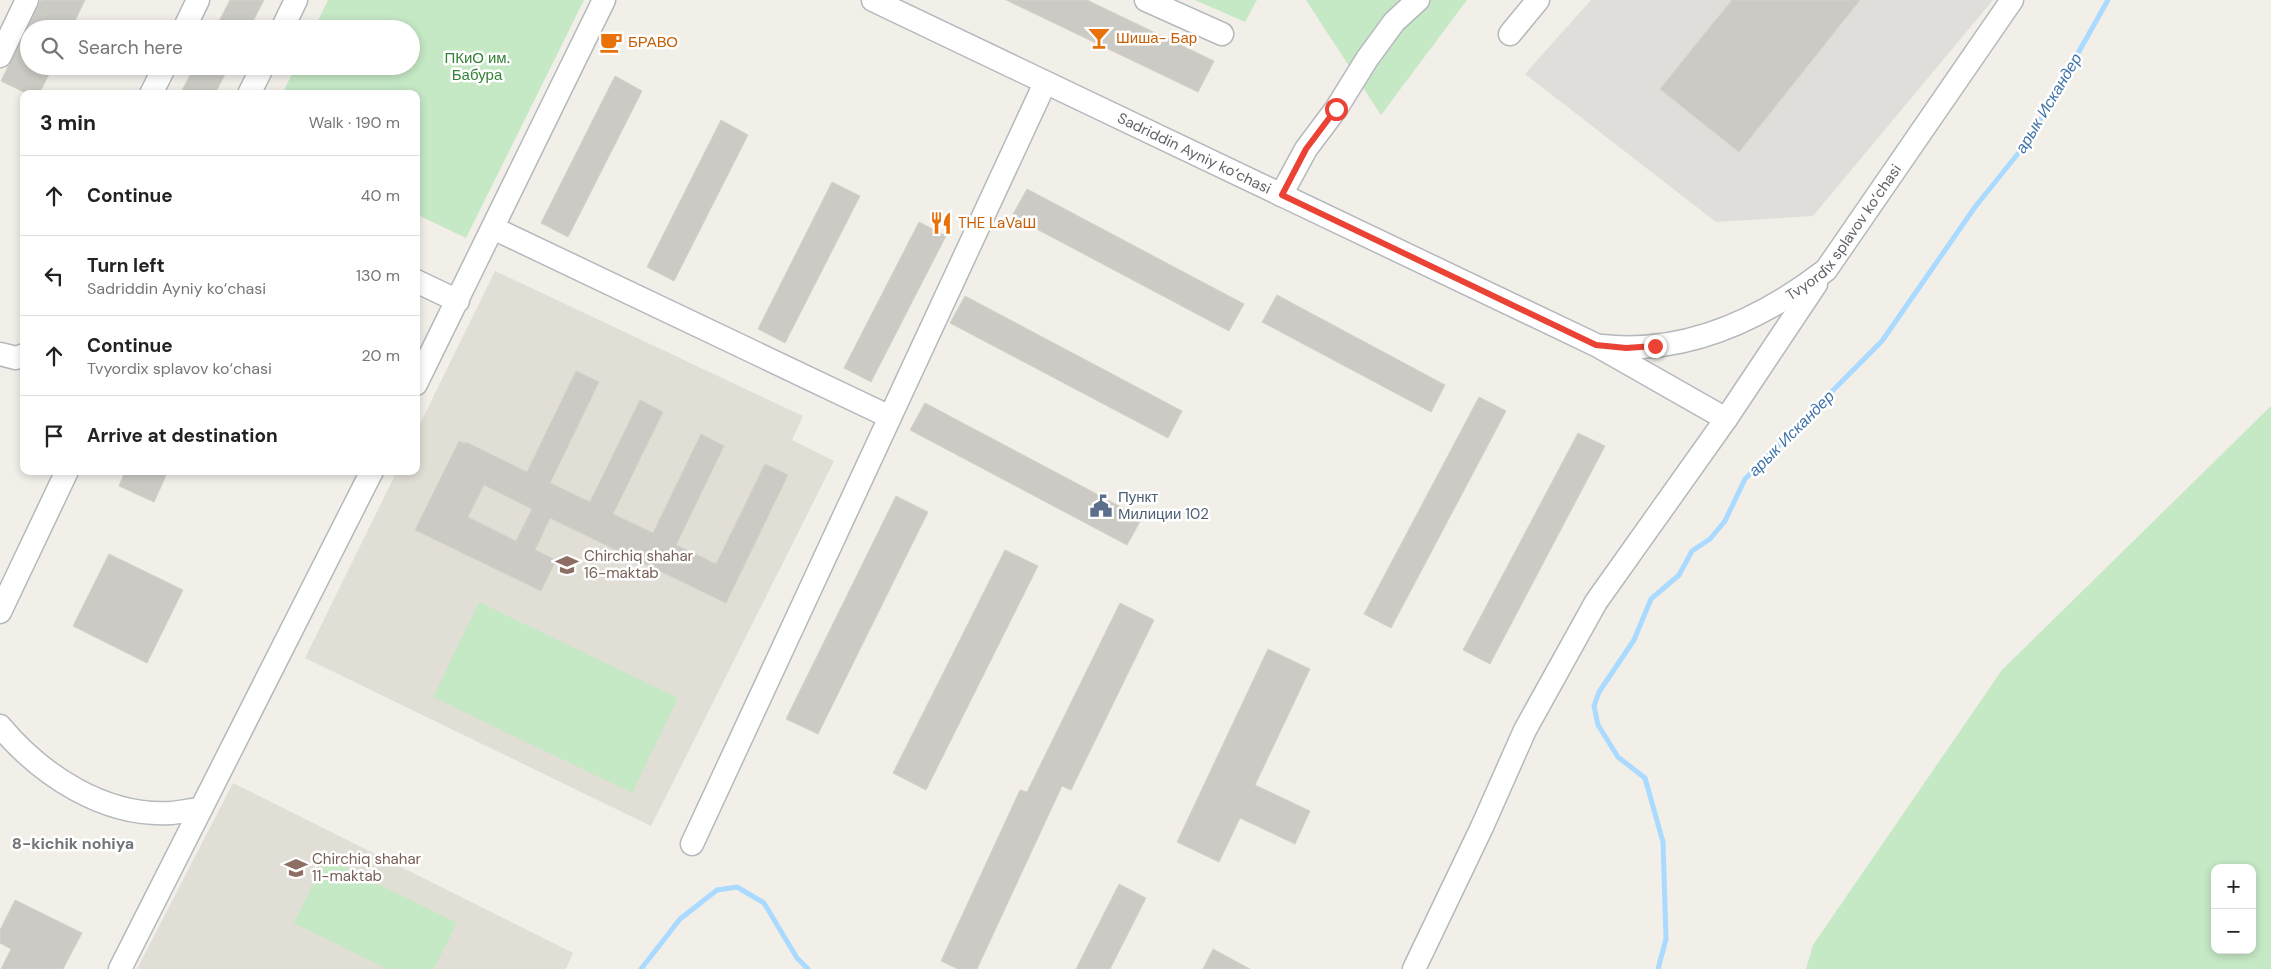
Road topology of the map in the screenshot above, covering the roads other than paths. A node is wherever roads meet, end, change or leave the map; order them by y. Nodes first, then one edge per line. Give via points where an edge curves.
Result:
1 (27, 0) edge
2 (198, 0) edge
3 (296, 0) edge
4 (604, 0) edge
5 (873, 0) edge
6 (1146, 0) edge
7 (1418, 0) edge
8 (1538, 0) edge
9 (2012, 0) edge
10 (188, 20) edge
11 (286, 20) edge
12 (1222, 34) dead end
13 (1510, 34) dead end
14 (0, 56) edge
15 (160, 75) edge
16 (258, 75) edge
17 (1046, 83) junction
18 (153, 90) edge
19 (251, 90) edge
20 (1282, 195) junction
21 (494, 228) junction
22 (1826, 270) junction
23 (420, 283) edge
24 (458, 301) junction
25 (1596, 345) junction
26 (0, 354) edge
27 (20, 356) edge
28 (420, 376) edge
29 (890, 417) junction
30 (1726, 419) junction
31 (65, 475) edge
32 (370, 475) edge
33 (0, 612) edge
34 (0, 726) edge
35 (201, 809) junction
36 (692, 844) dead end
37 (120, 969) edge
38 (1414, 969) edge

1 - 14 street
2 - 10 street
3 - 11 street
4 - 21 street
5 - 17 street, Sadriddin Ayniy ko‘chasi
6 - 12 street
7 - 20 street via 1394,22 1367,59 1306,149
8 - 13 street
9 - 22 street, Tvyordix splavov ko‘chasi
15 - 18 street
16 - 19 street
17 - 20 street, Sadriddin Ayniy ko‘chasi
17 - 29 street
20 - 25 street, Sadriddin Ayniy ko‘chasi
21 - 24 street
21 - 29 street
22 - 25 street, Tvyordix splavov ko‘chasi via 1772,307 1714,332 1655,346
22 - 30 street
23 - 24 street
24 - 28 street
25 - 30 street, Sadriddin Ayniy ko‘chasi
26 - 27 street
29 - 36 street
30 - 38 street via 1596,602 1525,730
31 - 33 street
32 - 35 street
34 - 35 street via 17,747 72,789 106,803 149,813
35 - 37 street

